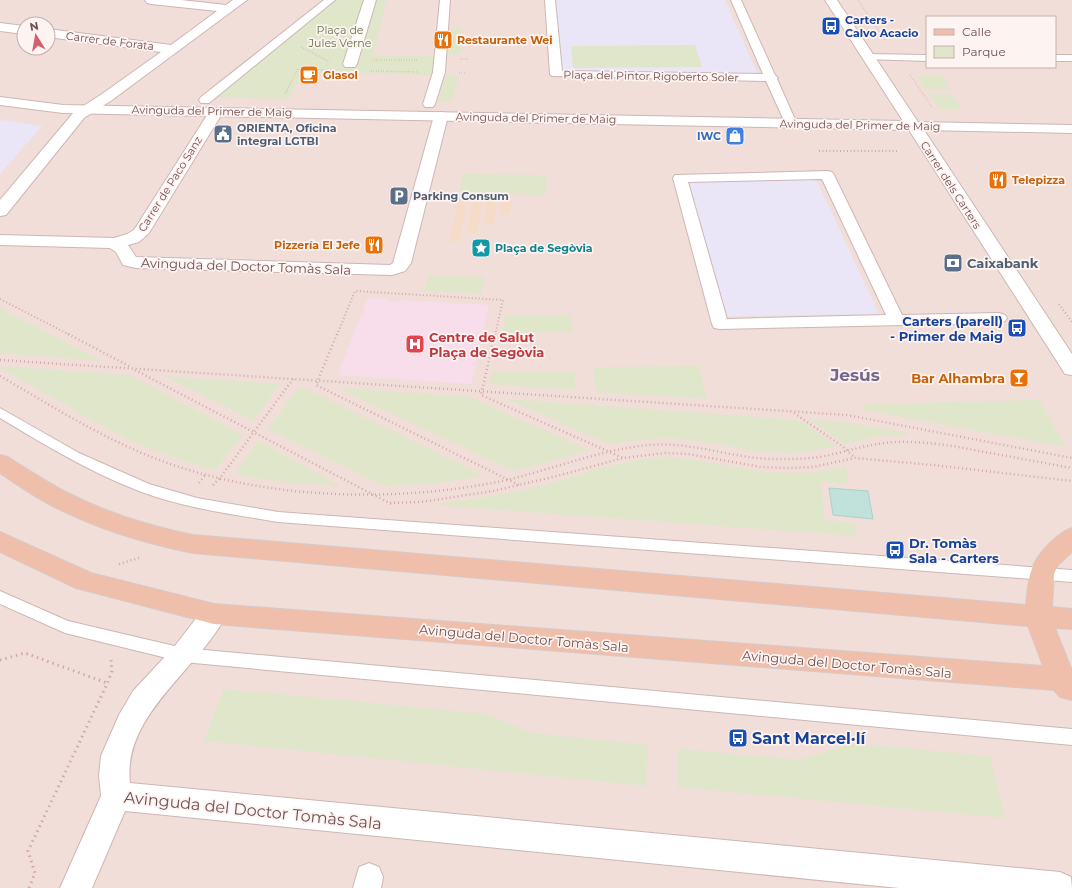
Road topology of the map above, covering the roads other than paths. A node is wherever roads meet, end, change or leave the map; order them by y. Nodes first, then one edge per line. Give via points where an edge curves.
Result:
1 (151, 0) edge
2 (241, 0) edge
3 (330, 0) edge
4 (370, 0) edge
5 (445, 0) edge
6 (550, 0) edge
7 (736, 0) edge
8 (831, 0) edge
9 (228, 9) junction
10 (0, 27) edge
11 (16, 29) edge
12 (56, 34) edge
13 (172, 49) junction
14 (868, 57) junction
15 (926, 58) edge
16 (1056, 58) edge
17 (1072, 58) edge
18 (350, 64) dead end
19 (772, 78) junction
20 (0, 101) edge
21 (429, 104) dead end
22 (210, 106) junction
23 (87, 109) junction
24 (441, 116) junction
25 (791, 124) junction
26 (912, 126) junction
27 (1072, 129) edge
28 (0, 211) edge
29 (0, 240) edge
30 (114, 243) junction
31 (999, 318) dead end
32 (896, 319) junction
33 (1072, 368) edge
34 (0, 412) edge
35 (0, 463) edge
36 (1072, 538) edge
37 (0, 540) edge
38 (1042, 574) junction
39 (1072, 576) edge
40 (0, 597) edge
41 (214, 614) junction
42 (1038, 617) junction
43 (1072, 619) edge
44 (183, 655) junction
45 (1068, 684) edge
46 (1072, 738) edge
47 (116, 796) junction
48 (76, 888) edge
49 (1060, 888) edge

1 - 9 street
2 - 9 street
3 - 22 street via 282,38
4 - 18 street
5 - 21 street via 439,72
6 - 19 street, Plaça del Pintor Rigoberto Soler via 556,74
7 - 19 street
8 - 14 street, Carrer dels Carters
9 - 13 street
10 - 11 street
12 - 13 street, Carrer de Forata
13 - 23 street
14 - 15 street
14 - 26 street, Carrer dels Carters
16 - 17 street
19 - 25 street
20 - 23 street, Avinguda del Primer de Maig via 48,108
22 - 23 street, Avinguda del Primer de Maig
22 - 24 street, Avinguda del Primer de Maig
22 - 30 street, Carrer de Paco Sanz via 140,233 133,238
23 - 28 street via 71,124
24 - 25 street, Avinguda del Primer de Maig
24 - 30 street, Avinguda del Doctor Tomàs Sala via 400,267 379,271 136,263 129,261 123,249
25 - 26 street, Avinguda del Primer de Maig
26 - 27 street, Avinguda del Primer de Maig
26 - 33 street, Carrer dels Carters
29 - 30 street
31 - 32 street
32 - 32 street via 827,175 680,178 720,324
34 - 38 lane via 74,456 145,488 197,504 278,517
35 - 42 main road via 43,490 89,513 142,532 193,544
36 - 38 main road, Avinguda del Doctor Tomàs Sala via 1048,560
37 - 41 main road, Avinguda del Doctor Tomàs Sala via 86,581
38 - 39 lane
38 - 42 main road, Avinguda del Doctor Tomàs Sala
40 - 44 lane via 65,627
41 - 44 street
41 - 45 main road, Avinguda del Doctor Tomàs Sala via 963,673
42 - 43 main road
42 - 45 main road, Avinguda del Doctor Tomàs Sala
44 - 46 lane
44 - 47 street via 143,700 129,724 116,756
47 - 48 street
47 - 49 street, Avinguda del Doctor Tomàs Sala

